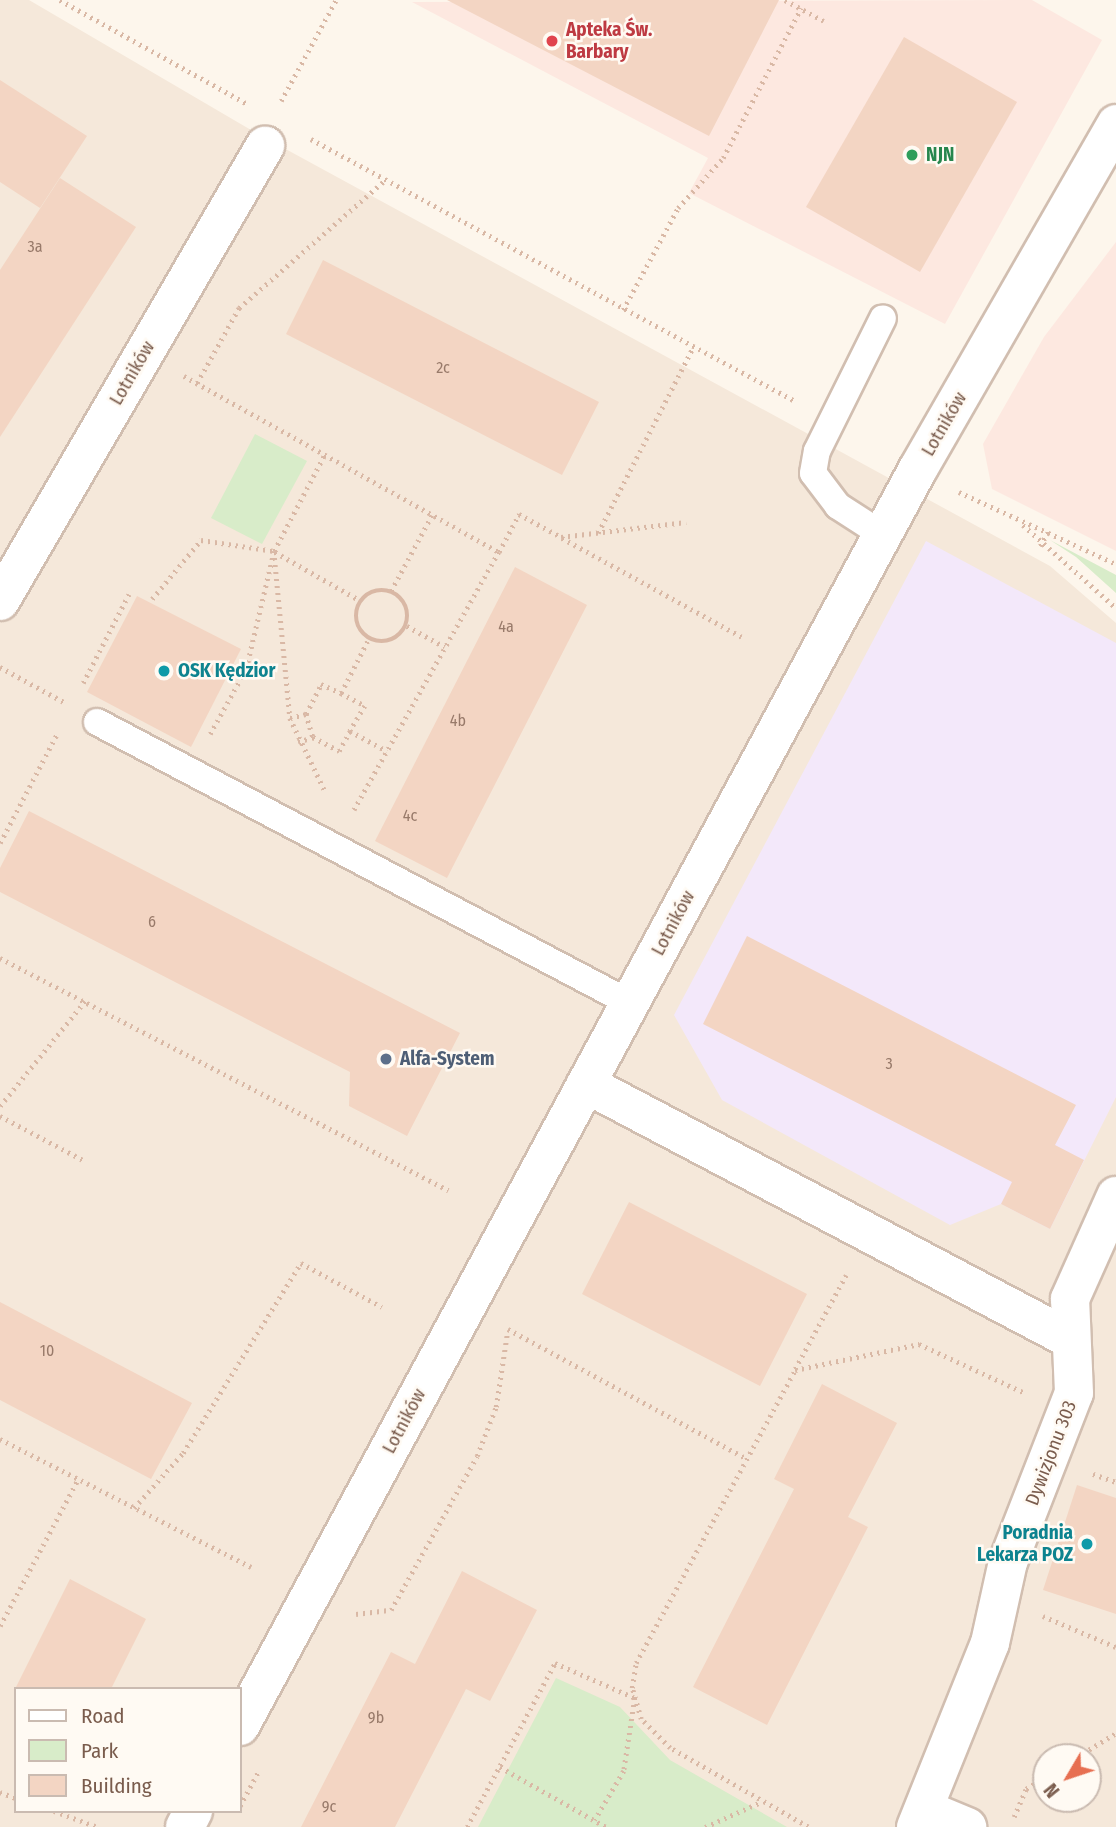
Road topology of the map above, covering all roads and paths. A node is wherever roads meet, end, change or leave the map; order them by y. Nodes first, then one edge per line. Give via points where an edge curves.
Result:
1 (60, 0) edge
2 (336, 0) edge
3 (785, 0) edge
4 (801, 8) junction
5 (824, 21) dead end
6 (279, 105) dead end
7 (1116, 124) edge
8 (262, 128) joint
9 (306, 136) dead end
10 (385, 180) junction
11 (623, 310) junction
12 (883, 318) dead end
13 (693, 347) junction
14 (144, 353) junction
15 (197, 383) junction
16 (831, 420) junction
17 (325, 454) junction
18 (918, 469) junction
19 (432, 514) junction
20 (686, 522) dead end
21 (1023, 525) junction
22 (1050, 529) junction
23 (598, 534) junction
24 (883, 535) junction
25 (561, 537) junction
26 (1040, 546) junction
27 (274, 551) junction
28 (499, 552) junction
29 (1116, 564) edge
30 (391, 591) junction
31 (129, 594) dead end
32 (152, 599) dead end
33 (0, 601) edge
34 (361, 601) junction
35 (1116, 608) edge
36 (407, 626) junction
37 (742, 637) dead end
38 (369, 638) junction
39 (445, 646) junction
40 (0, 667) edge
41 (341, 693) junction
42 (77, 695) dead end
43 (71, 706) dead end
44 (306, 713) junction
45 (290, 718) junction
46 (97, 722) dead end
47 (60, 729) dead end
48 (350, 731) junction
49 (313, 737) junction
50 (298, 742) junction
51 (387, 751) junction
52 (190, 772) junction
53 (339, 838) junction
54 (0, 843) edge
55 (0, 958) edge
56 (85, 1001) junction
57 (630, 1003) junction
58 (586, 1084) junction
59 (0, 1106) edge
60 (0, 1116) edge
61 (83, 1160) dead end
62 (448, 1190) dead end
63 (1116, 1196) edge
64 (867, 1234) junction
65 (382, 1307) dead end
66 (509, 1318) dead end
67 (508, 1329) junction
68 (1070, 1339) junction
69 (795, 1370) junction
70 (1067, 1412) junction
71 (0, 1439) edge
72 (747, 1459) junction
73 (78, 1479) junction
74 (134, 1508) junction
75 (251, 1567) dead end
76 (1001, 1598) junction
77 (340, 1616) dead end
78 (0, 1626) edge
79 (1116, 1647) edge
80 (635, 1698) junction
81 (242, 1722) edge
82 (1116, 1733) edge
83 (1100, 1743) edge
84 (264, 1761) dead end
85 (500, 1767) junction
86 (1032, 1785) edge
87 (242, 1803) edge
88 (760, 1803) junction
89 (60, 1813) edge
90 (920, 1818) edge
91 (595, 1820) junction
92 (98, 1827) edge
93 (467, 1827) edge
94 (606, 1827) edge
95 (705, 1827) edge
96 (808, 1827) edge
97 (967, 1827) edge
98 (1009, 1827) edge

1 - 8 path
2 - 6 path
3 - 4 path
4 - 5 path
4 - 11 path via 723,158 678,208
7 - 18 street, Lotników
8 - 14 street, Lotników
9 - 10 path
10 - 11 path
10 - 15 path via 239,308
11 - 13 path
12 - 16 lane
13 - 16 path
13 - 23 path
14 - 15 path
14 - 33 street, Lotników
15 - 17 path
16 - 24 lane via 813,463 815,482 838,506
17 - 19 path
17 - 27 path
18 - 21 path
18 - 24 street, Lotników
19 - 28 path
19 - 30 path
20 - 23 path
21 - 22 path
21 - 26 path
22 - 26 path
22 - 29 path
23 - 25 path
24 - 57 street, Lotników
25 - 28 path via 519,514
25 - 37 path
26 - 35 path
27 - 32 path via 201,540
27 - 34 path
27 - 45 path
27 - 52 path via 246,669
28 - 39 path
30 - 34 path via 372,591
30 - 36 path via 407,606
31 - 42 path
34 - 38 path via 358,626
36 - 38 path via 392,640
36 - 39 path
38 - 41 path
39 - 51 path
40 - 43 path
41 - 44 path via 321,684
41 - 48 path via 365,706
44 - 45 path
44 - 49 path
45 - 50 path
46 - 52 lane
47 - 54 path
48 - 49 path via 339,751
48 - 51 path
49 - 50 path
50 - 53 path
51 - 53 path
52 - 53 lane
53 - 57 lane
55 - 56 path
56 - 59 path
56 - 62 path
57 - 58 street, Lotników
58 - 64 street
58 - 81 street, Lotników
60 - 61 path
63 - 68 street, Dywizjonu 303 via 1070,1299
64 - 68 street
64 - 69 path
65 - 74 path via 301,1263 183,1453
66 - 67 path
67 - 72 path
67 - 77 path via 496,1407 477,1456 391,1610
68 - 70 street, Dywizjonu 303 via 1075,1378
69 - 70 path via 919,1344
69 - 72 path
70 - 76 street, Dywizjonu 303 via 1009,1562
71 - 73 path
72 - 80 path via 636,1663
73 - 74 path
73 - 78 path
74 - 75 path
76 - 79 path
76 - 90 street, Dywizjonu 303 via 990,1643
80 - 85 path via 555,1663
80 - 88 path via 641,1719 670,1748
80 - 91 path via 624,1771
82 - 83 path
84 - 87 path
85 - 91 path
85 - 93 path
86 - 98 path
88 - 95 path
88 - 96 path
89 - 92 path
90 - 97 street
91 - 94 path

